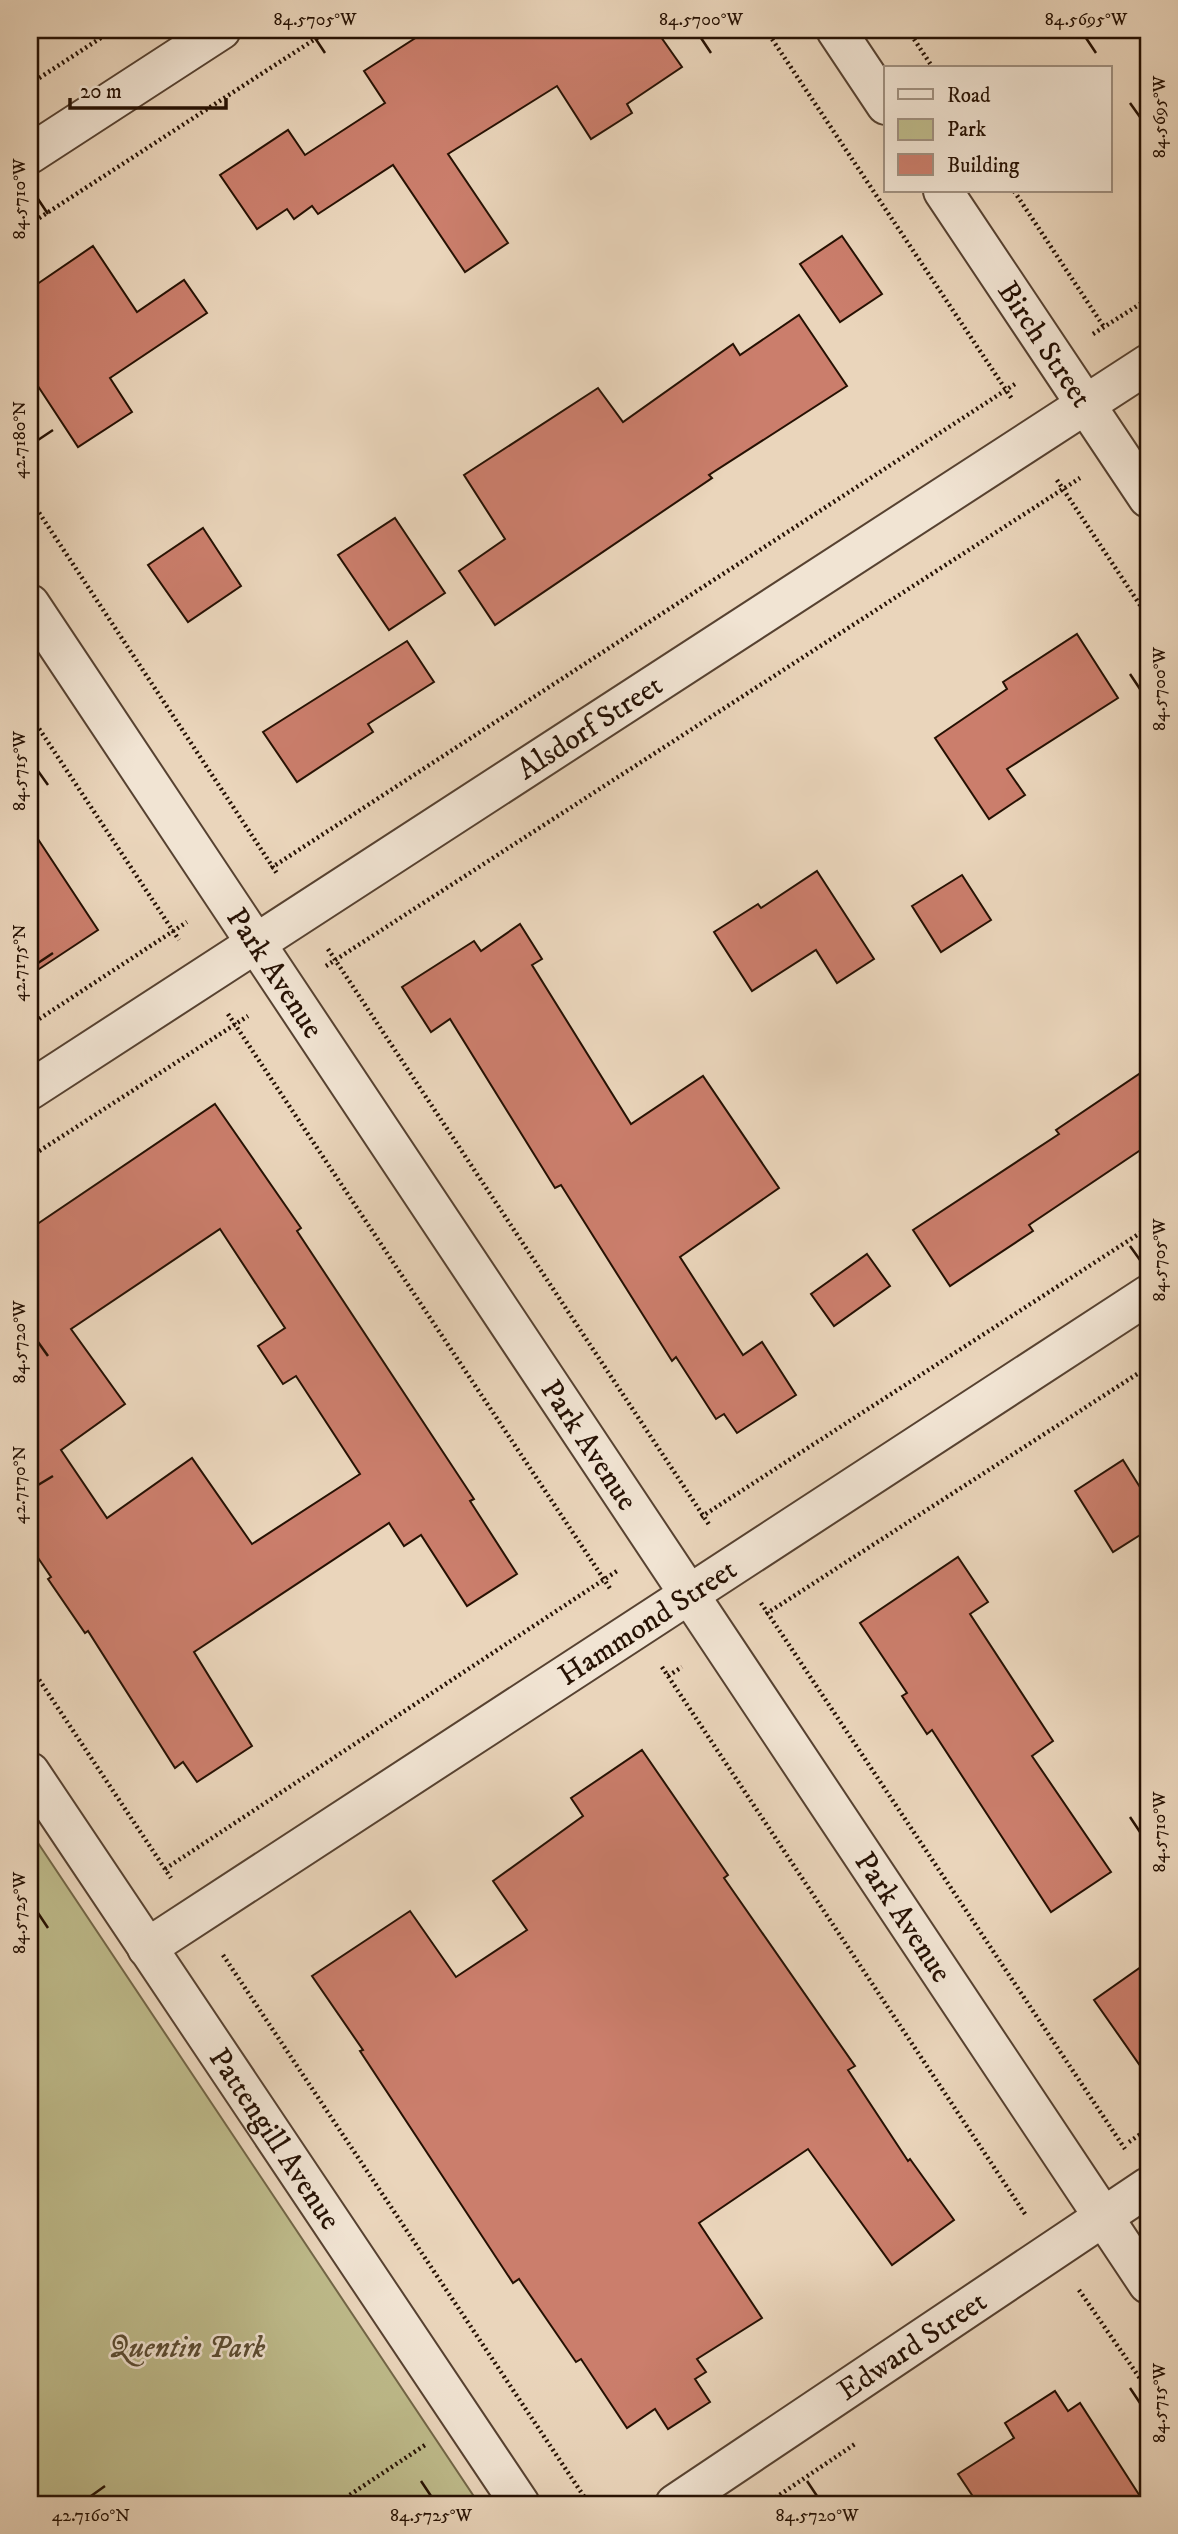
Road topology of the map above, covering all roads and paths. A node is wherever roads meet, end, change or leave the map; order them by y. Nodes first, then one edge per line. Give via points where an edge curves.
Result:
1 (114, 30) edge
2 (221, 30) edge
3 (329, 30) edge
4 (766, 30) edge
5 (836, 30) edge
6 (908, 30) edge
7 (932, 66) edge
8 (30, 84) edge
9 (884, 102) edge
10 (30, 154) edge
11 (944, 192) edge
12 (1015, 192) edge
13 (30, 224) edge
14 (1148, 299) edge
15 (1104, 328) junction
16 (1054, 357) junction
17 (1142, 368) edge
18 (1007, 390) junction
19 (1086, 405) junction
20 (1034, 439) junction
21 (1119, 454) junction
22 (1062, 489) junction
23 (1148, 498) edge
24 (30, 499) edge
25 (30, 604) edge
26 (1148, 617) edge
27 (30, 715) edge
28 (273, 866) junction
29 (225, 898) junction
30 (303, 912) junction
31 (173, 932) junction
32 (256, 943) junction
33 (335, 960) junction
34 (204, 977) junction
35 (288, 991) junction
36 (235, 1024) junction
37 (30, 1025) edge
38 (30, 1090) edge
39 (30, 1157) edge
40 (1148, 1295) edge
41 (1148, 1367) edge
42 (734, 1563) junction
43 (687, 1594) junction
44 (767, 1613) junction
45 (636, 1627) junction
46 (720, 1643) junction
47 (30, 1666) edge
48 (668, 1676) junction
49 (30, 1772) edge
50 (196, 1914) junction
51 (146, 1948) junction
52 (1139, 2171) edge
53 (1103, 2218) junction
54 (1052, 2252) junction
55 (1148, 2284) edge
56 (1148, 2390) edge
57 (463, 2420) junction
58 (336, 2504) edge
59 (520, 2504) edge
60 (589, 2504) edge
61 (675, 2504) edge

1 - 8 path
2 - 10 street
3 - 13 path
4 - 18 path
5 - 9 street
6 - 7 path
11 - 16 street, Birch Street
12 - 15 path
14 - 15 path
15 - 16 path
15 - 17 path
16 - 18 path
16 - 19 street, Birch Street
17 - 19 street, Alsdorf Street
18 - 20 path
18 - 28 path
19 - 20 street, Alsdorf Street
19 - 21 street, Birch Street
20 - 22 path
20 - 30 street, Alsdorf Street
21 - 22 path
21 - 23 street, Birch Street
22 - 26 path
22 - 33 path
24 - 28 path
25 - 29 street, Park Avenue
27 - 31 path
28 - 29 path
28 - 30 path
29 - 31 path
29 - 32 street, Park Avenue
30 - 32 street, Alsdorf Street
30 - 33 path
31 - 34 path
31 - 37 path
32 - 34 street, Alsdorf Street
32 - 35 street, Park Avenue
33 - 35 path
33 - 42 path
34 - 36 path
34 - 38 street, Alsdorf Street
35 - 36 path
35 - 43 street, Park Avenue
36 - 39 path
36 - 45 path
40 - 42 street, Hammond Street
41 - 44 path
42 - 43 street, Hammond Street
42 - 44 path
43 - 45 street, Hammond Street
43 - 46 street, Park Avenue
44 - 46 path
44 - 52 path
45 - 48 path
45 - 50 street, Hammond Street
46 - 48 path
46 - 53 street, Park Avenue
47 - 50 path
48 - 54 path
49 - 51 street, Pattengill Avenue
50 - 51 street, Hammond Street
50 - 60 path
51 - 57 street, Pattengill Avenue
52 - 53 street, Edward Street
53 - 54 street, Edward Street
53 - 55 street, Park Avenue
54 - 56 path
54 - 61 street, Edward Street
57 - 58 path
57 - 59 street, Pattengill Avenue

